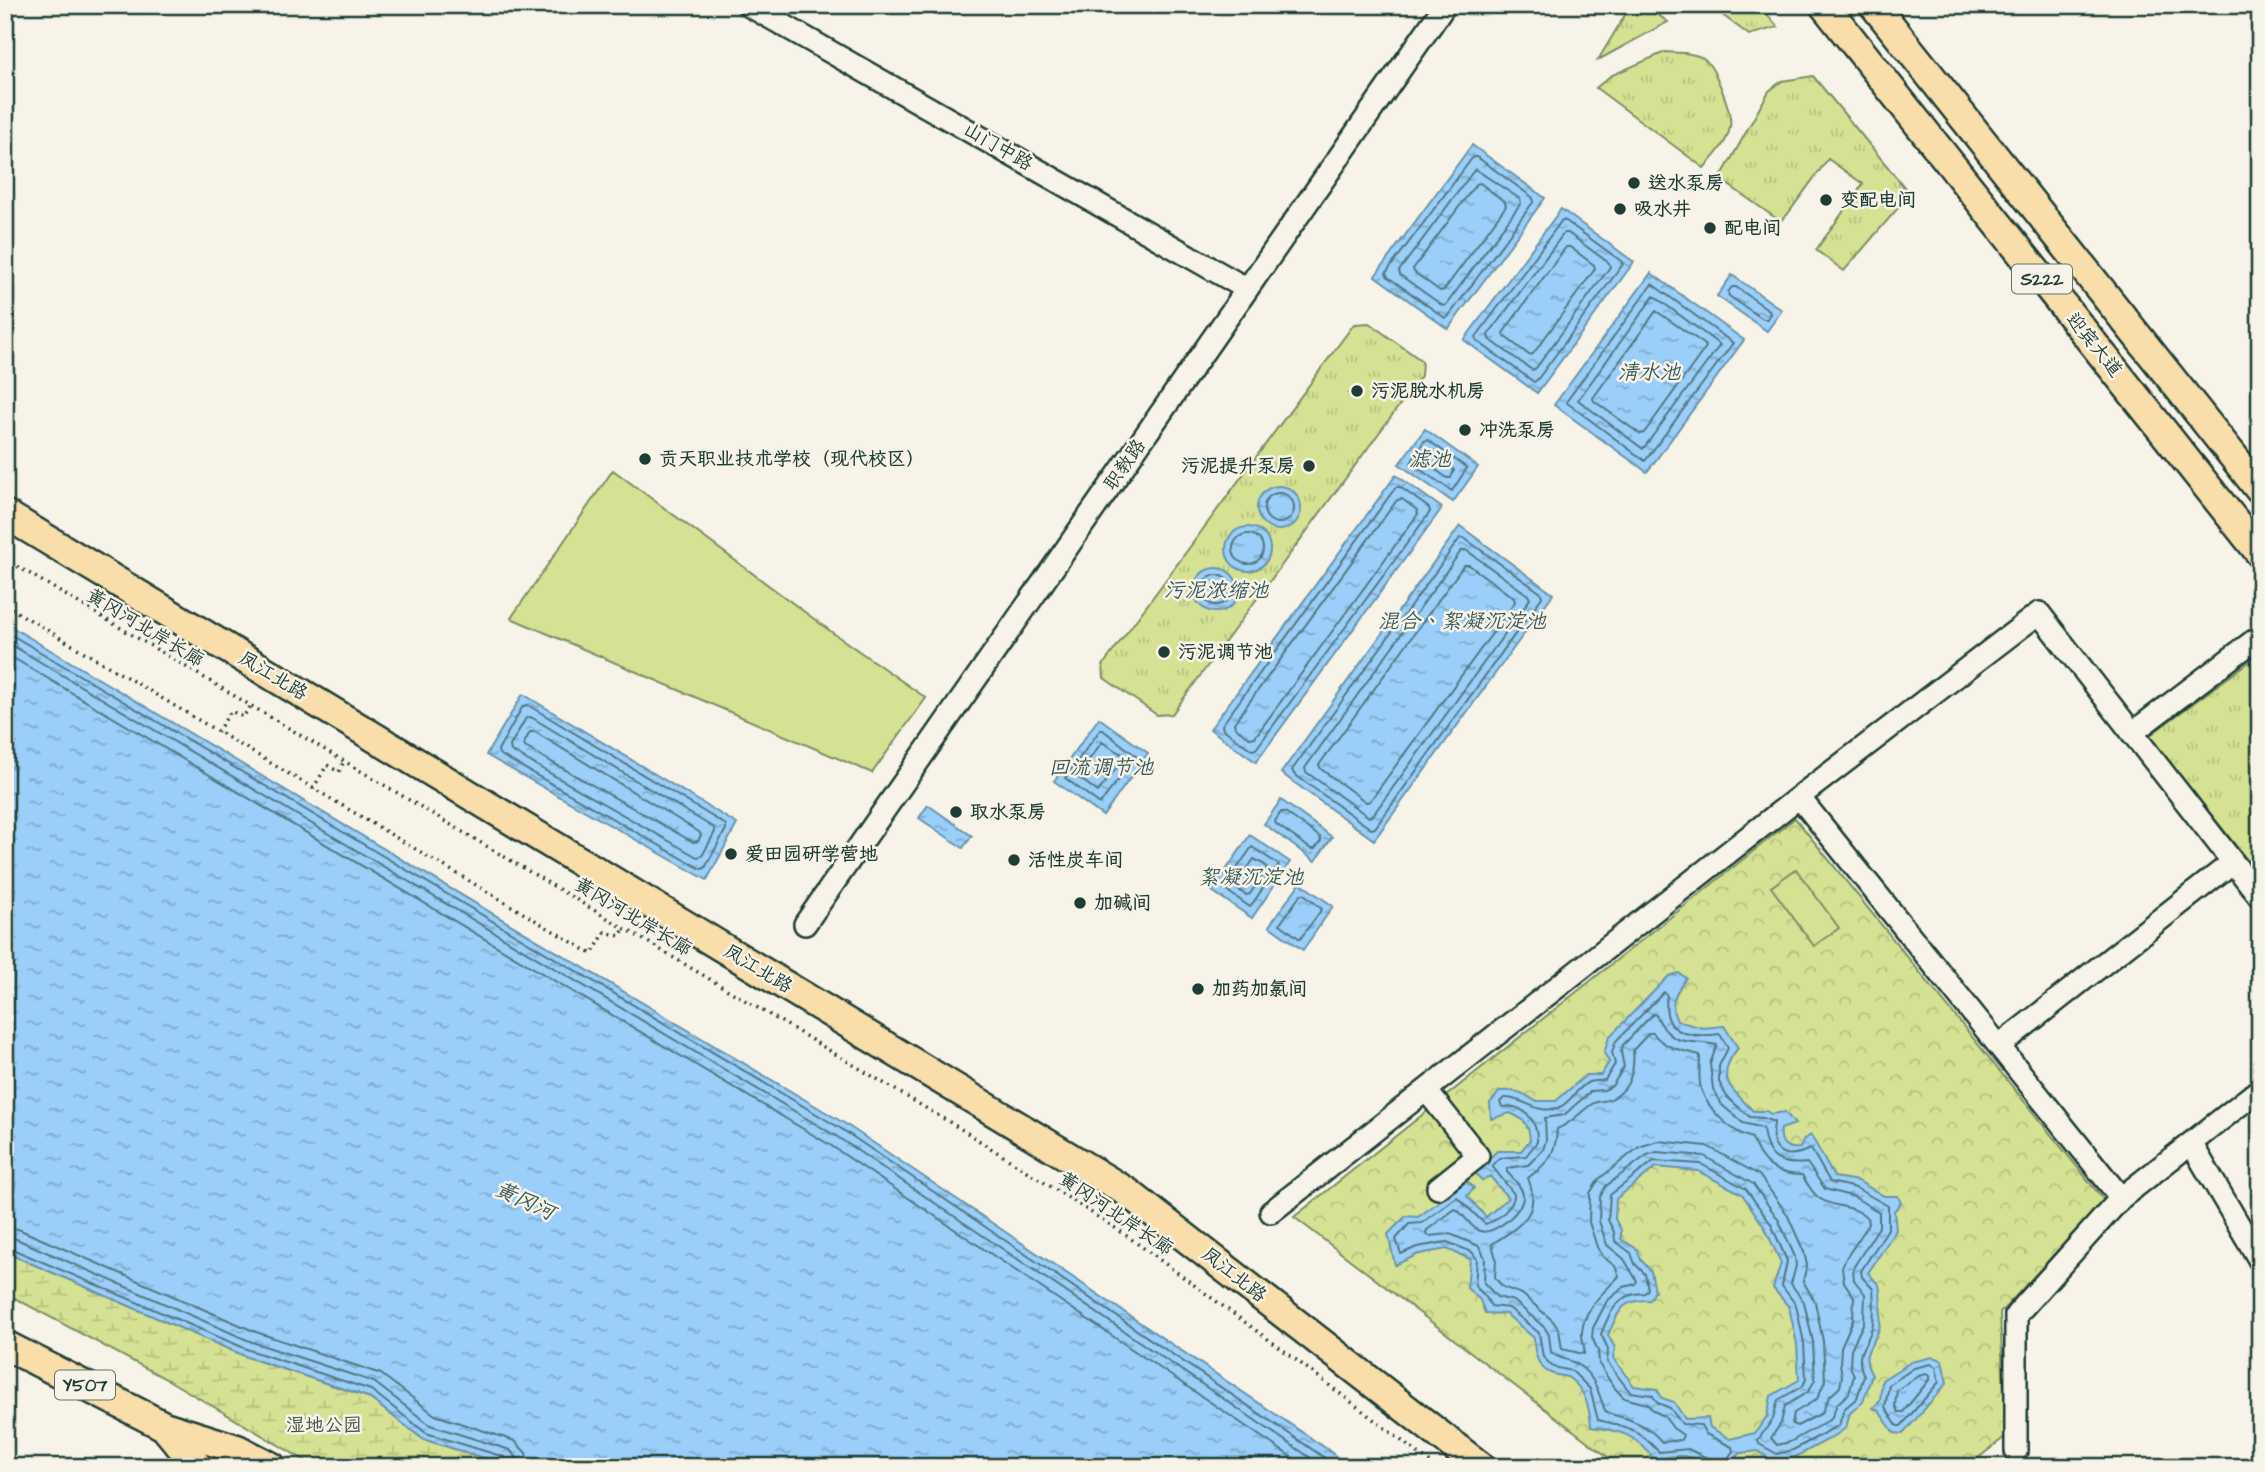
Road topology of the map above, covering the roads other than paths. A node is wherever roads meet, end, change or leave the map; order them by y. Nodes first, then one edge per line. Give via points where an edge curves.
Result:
1 (748, 5) edge
2 (1445, 5) edge
3 (1824, 5) edge
4 (1874, 5) edge
5 (1247, 289) junction
6 (2260, 490) edge
7 (5, 514) edge
8 (2255, 537) edge
9 (2260, 636) edge
10 (2132, 733) junction
11 (1799, 797) junction
12 (2233, 862) junction
13 (2260, 897) edge
14 (805, 924) dead end
15 (1998, 1046) junction
16 (2260, 1089) edge
17 (1426, 1090) junction
18 (2192, 1143) junction
19 (1438, 1188) dead end
20 (2121, 1198) junction
21 (1271, 1212) dead end
22 (2260, 1261) edge
23 (5, 1345) edge
24 (164, 1426) junction
25 (2016, 1451) dead end
26 (198, 1467) edge
27 (272, 1467) edge
28 (1481, 1467) edge

1 - 5 street, 山门中路
2 - 5 street, 职教路
3 - 8 main road, 迎宾大道 / S222
4 - 6 main road, 迎宾大道 / S222
5 - 14 street, 职教路
7 - 28 main road, 凤江北路 via 1127,1192
9 - 10 street
10 - 11 street via 2039,613
10 - 12 street
11 - 15 street
11 - 17 street
12 - 13 street
12 - 15 street
15 - 20 street
16 - 18 street
17 - 19 street via 1478,1156
17 - 21 street
18 - 20 street
18 - 22 street
20 - 25 street via 2016,1315
23 - 24 main road, Y507
24 - 26 main road, Y507
24 - 27 main road, Y507

